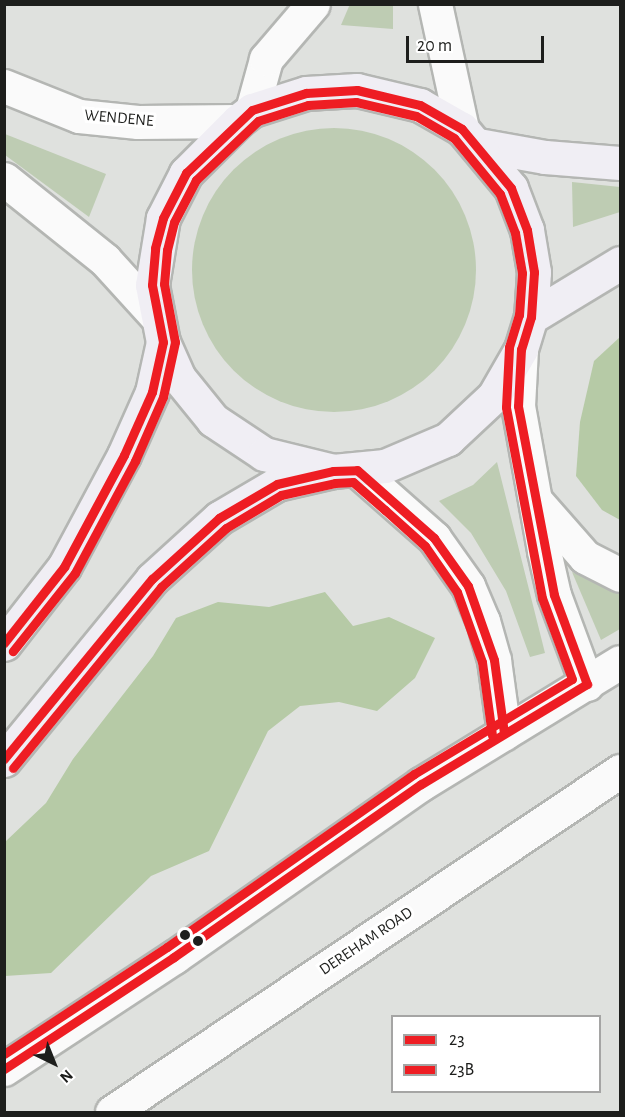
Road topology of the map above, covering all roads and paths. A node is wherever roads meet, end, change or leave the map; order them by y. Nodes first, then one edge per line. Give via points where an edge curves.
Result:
1 (313, 4) edge
2 (435, 4) edge
3 (4, 86) edge
4 (245, 115) junction
5 (470, 137) junction
6 (621, 163) edge
7 (4, 179) edge
8 (621, 263) edge
9 (531, 317) junction
10 (159, 329) junction
11 (520, 349) junction
12 (345, 470) junction
13 (533, 497) junction
14 (621, 575) edge
15 (4, 644) edge
16 (621, 662) edge
17 (586, 684) junction
18 (504, 733) junction
19 (4, 760) edge
20 (621, 771) edge
21 (4, 1069) edge
22 (112, 1113) edge

1 - 4 street via 266,59
2 - 5 street
3 - 4 street, WENDENE via 79,116 138,122
4 - 5 highway via 306,93 357,90 420,105
4 - 10 highway via 186,173 163,218 153,276
5 - 6 highway via 545,157
5 - 9 highway via 511,188 527,230 534,272
7 - 10 street via 90,246
8 - 9 highway
9 - 11 highway
10 - 12 highway via 179,378 213,420 264,454
10 - 15 highway via 152,392 124,455 64,567
11 - 12 highway via 494,396 448,439 385,466
11 - 13 street via 518,406
12 - 18 street via 434,538 468,586 494,660
12 - 19 highway via 277,484 219,518 152,579
13 - 14 street via 585,557
13 - 17 street via 554,595
16 - 17 street
17 - 18 street
18 - 21 street via 421,784 174,957
20 - 22 street, DEREHAM ROAD

